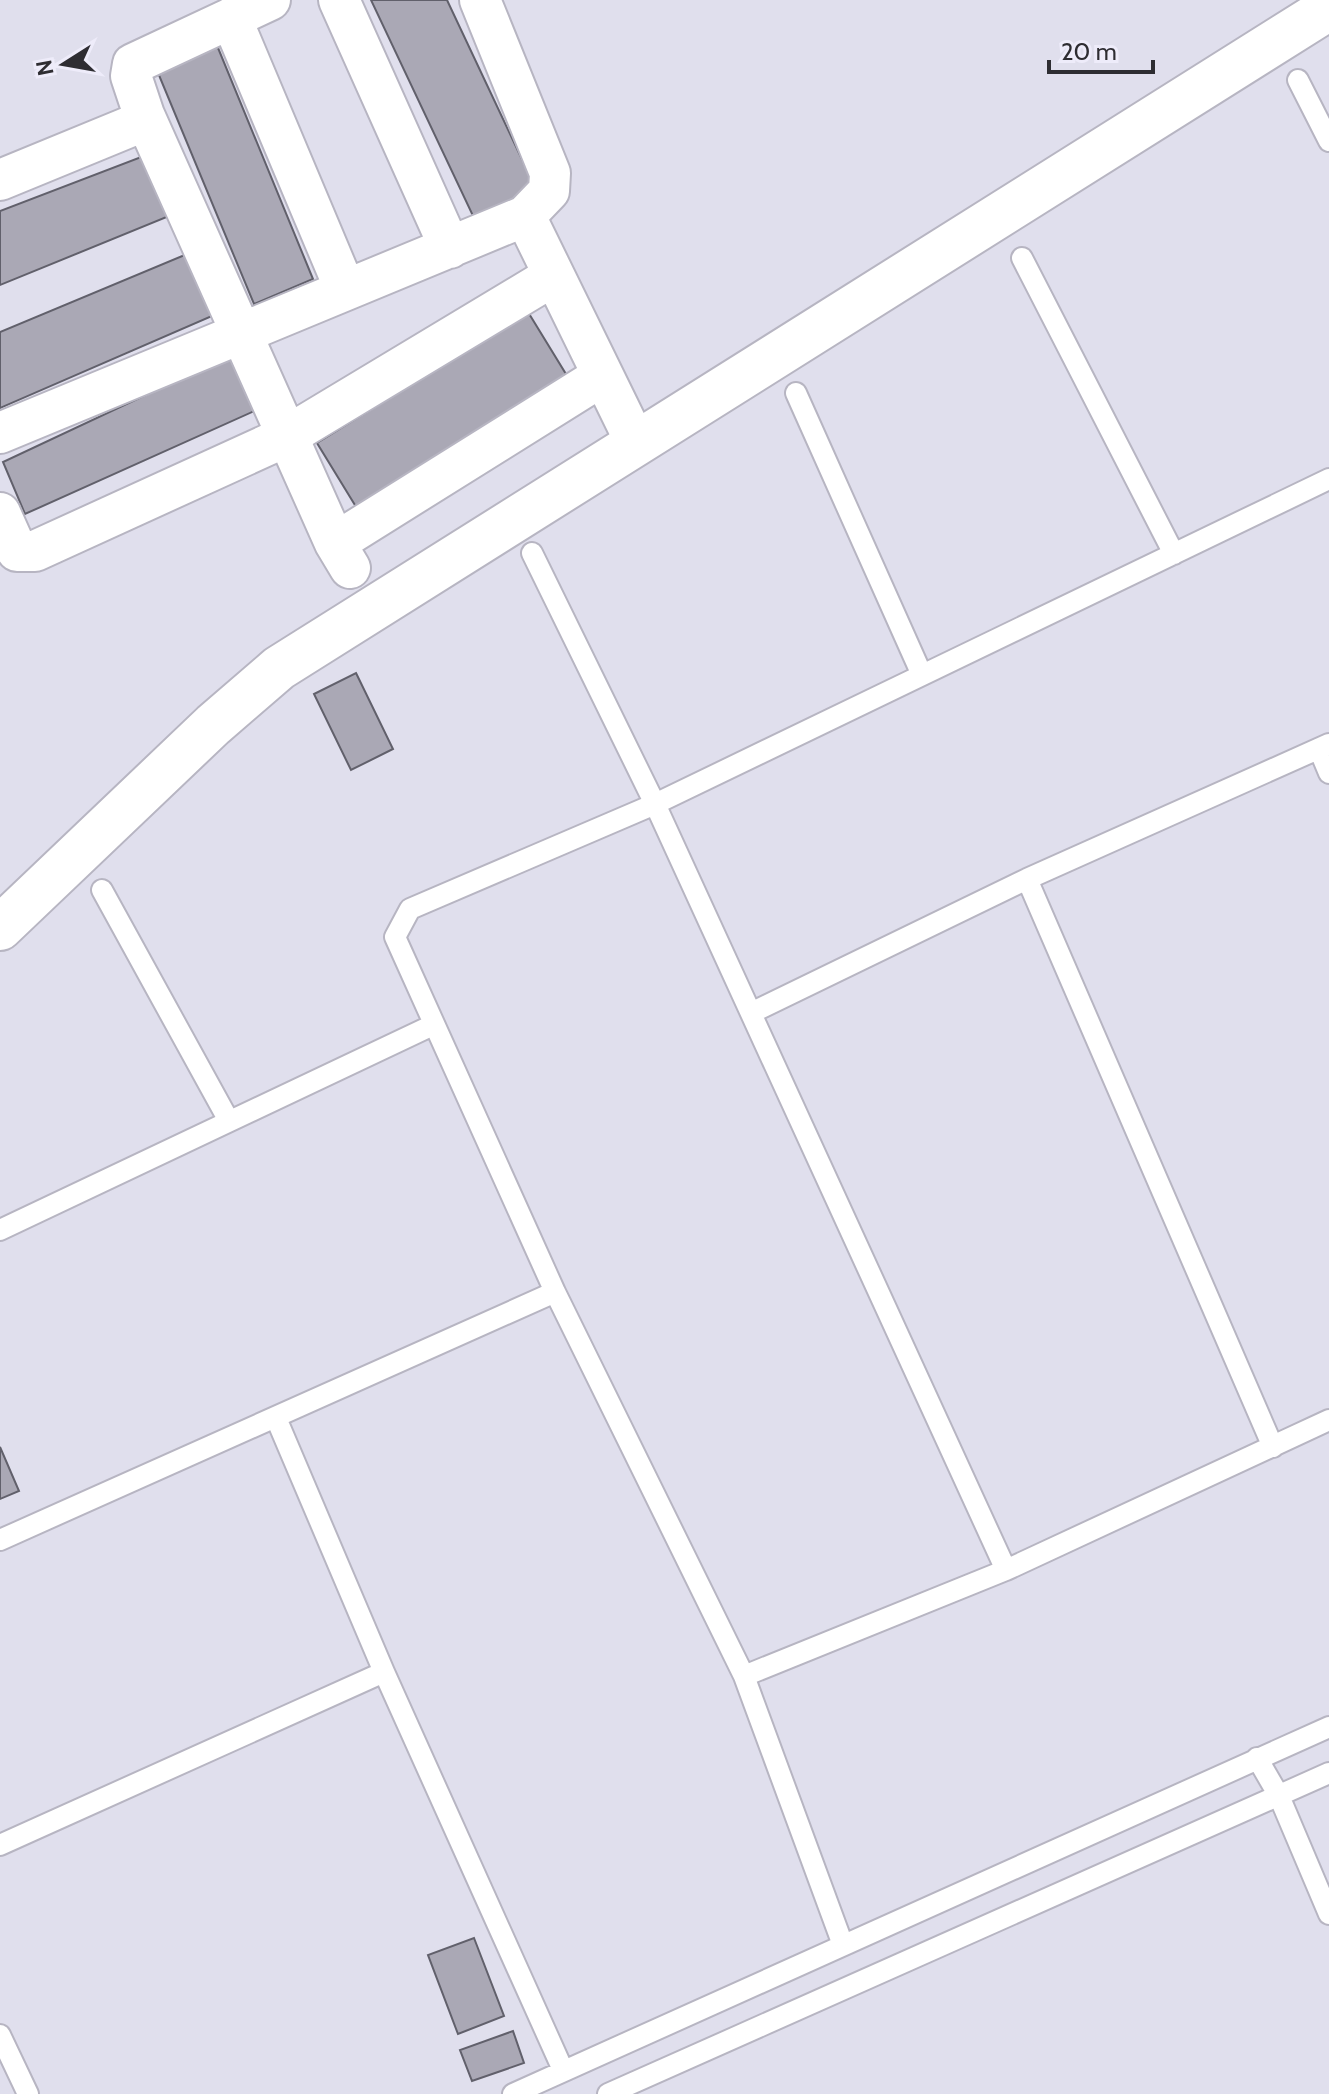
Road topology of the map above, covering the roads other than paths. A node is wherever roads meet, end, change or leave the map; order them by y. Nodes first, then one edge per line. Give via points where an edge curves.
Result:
1 (270, 0) edge
2 (339, 0) edge
3 (480, 0) edge
4 (1329, 8) edge
5 (231, 18) junction
6 (1298, 80) dead end
7 (144, 115) junction
8 (1329, 141) edge
9 (0, 180) edge
10 (525, 216) junction
11 (450, 248) junction
12 (1022, 258) dead end
13 (553, 276) junction
14 (345, 289) junction
15 (241, 332) junction
16 (602, 376) junction
17 (796, 393) dead end
18 (0, 433) edge
19 (287, 436) junction
20 (636, 443) junction
21 (1329, 479) edge
22 (0, 513) edge
23 (532, 553) dead end
24 (1174, 554) junction
25 (342, 556) junction
26 (373, 609) junction
27 (922, 675) junction
28 (1324, 746) edge
29 (1329, 773) edge
30 (655, 804) junction
31 (1027, 879) junction
32 (102, 890) dead end
33 (0, 928) edge
34 (751, 1013) junction
35 (433, 1025) junction
36 (229, 1121) junction
37 (0, 1230) edge
38 (555, 1292) junction
39 (276, 1418) junction
40 (1329, 1420) edge
41 (1273, 1447) junction
42 (0, 1540) edge
43 (1006, 1570) junction
44 (384, 1672) junction
45 (744, 1676) junction
46 (1329, 1727) edge
47 (1257, 1758) junction
48 (1329, 1773) edge
49 (1279, 1796) junction
50 (0, 1845) edge
51 (1329, 1914) edge
52 (843, 1945) junction
53 (0, 2035) edge
54 (563, 2070) junction
55 (28, 2094) edge
56 (513, 2094) edge
57 (608, 2094) edge

1 - 5 street
2 - 11 street
3 - 10 street via 550,173 549,191
4 - 20 street
5 - 7 street via 133,64 131,76
5 - 14 street
6 - 8 lane
7 - 9 street via 134,125
7 - 15 street
10 - 11 street
10 - 13 street
11 - 14 street
12 - 24 lane
13 - 16 street
13 - 19 street
14 - 15 street
15 - 18 street
15 - 19 street
16 - 20 street
16 - 25 street
17 - 27 lane
19 - 22 street via 35,551 17,551
19 - 25 street
20 - 26 street
21 - 24 lane
23 - 30 lane
24 - 27 lane
25 - 26 street via 349,584
26 - 33 street via 279,668
27 - 30 lane
28 - 29 lane
28 - 31 lane
30 - 34 lane
30 - 35 lane via 410,909 395,937
31 - 34 lane
31 - 41 lane
32 - 36 lane
34 - 43 lane
35 - 36 lane
35 - 38 lane
36 - 37 lane
38 - 39 lane
38 - 45 lane
39 - 42 lane
39 - 44 lane
40 - 41 lane
41 - 43 lane
43 - 45 lane
44 - 50 lane
44 - 54 lane
45 - 52 lane
46 - 47 lane
47 - 49 lane
47 - 52 lane
48 - 49 lane
49 - 51 lane
49 - 57 lane
52 - 54 lane
53 - 55 lane
54 - 56 lane

